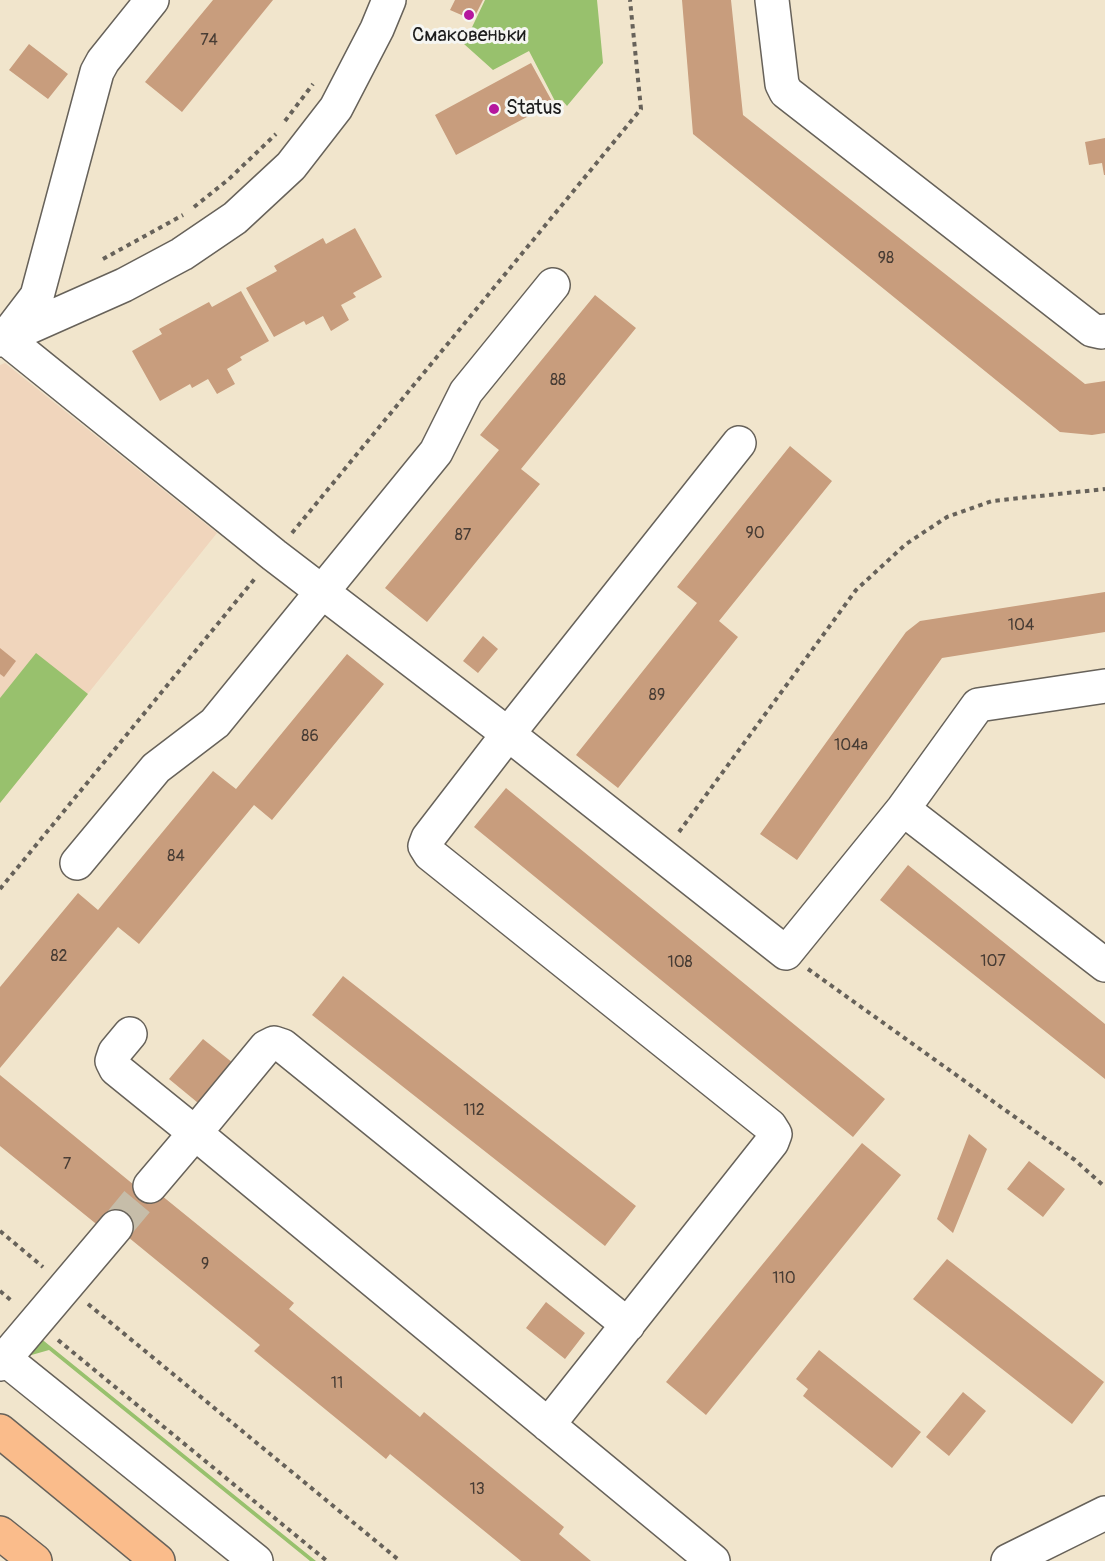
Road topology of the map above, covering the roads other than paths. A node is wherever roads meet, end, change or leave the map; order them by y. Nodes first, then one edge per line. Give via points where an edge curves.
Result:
1 (152, 0) edge
2 (389, 0) edge
3 (772, 0) edge
4 (552, 285) dead end
5 (1105, 331) edge
6 (3, 339) edge
7 (739, 443) dead end
8 (322, 591) junction
9 (1105, 686) edge
10 (508, 734) junction
11 (903, 810) junction
12 (77, 863) dead end
13 (1105, 965) edge
14 (130, 1034) dead end
15 (195, 1133) junction
16 (150, 1186) tunnel mouth
17 (116, 1227) tunnel mouth
18 (628, 1325) junction
19 (2, 1359) edge
20 (548, 1425) junction
21 (0, 1431) edge
22 (1105, 1513) edge
23 (0, 1533) edge
24 (35, 1561) edge
25 (159, 1561) edge
26 (256, 1561) edge
27 (713, 1561) edge
28 (1008, 1561) edge

1 - 6 street via 97,72 37,296
2 - 6 street via 336,108 291,166 235,218 182,254 124,285
3 - 5 street via 786,92 1092,330
4 - 8 street via 466,392 436,452
6 - 8 street
7 - 10 street
8 - 10 street
8 - 12 street via 215,723 156,768
9 - 11 street via 978,705
10 - 11 street via 786,953
10 - 18 street via 428,838 425,846 430,854 770,1126 775,1134
11 - 13 street
14 - 15 street via 115,1052 112,1061 116,1069
15 - 16 street
15 - 18 street via 266,1047 274,1043 282,1046
15 - 20 street
17 - 19 street
18 - 20 street
19 - 26 street
20 - 27 street
21 - 25 main road
22 - 28 street
23 - 24 main road

